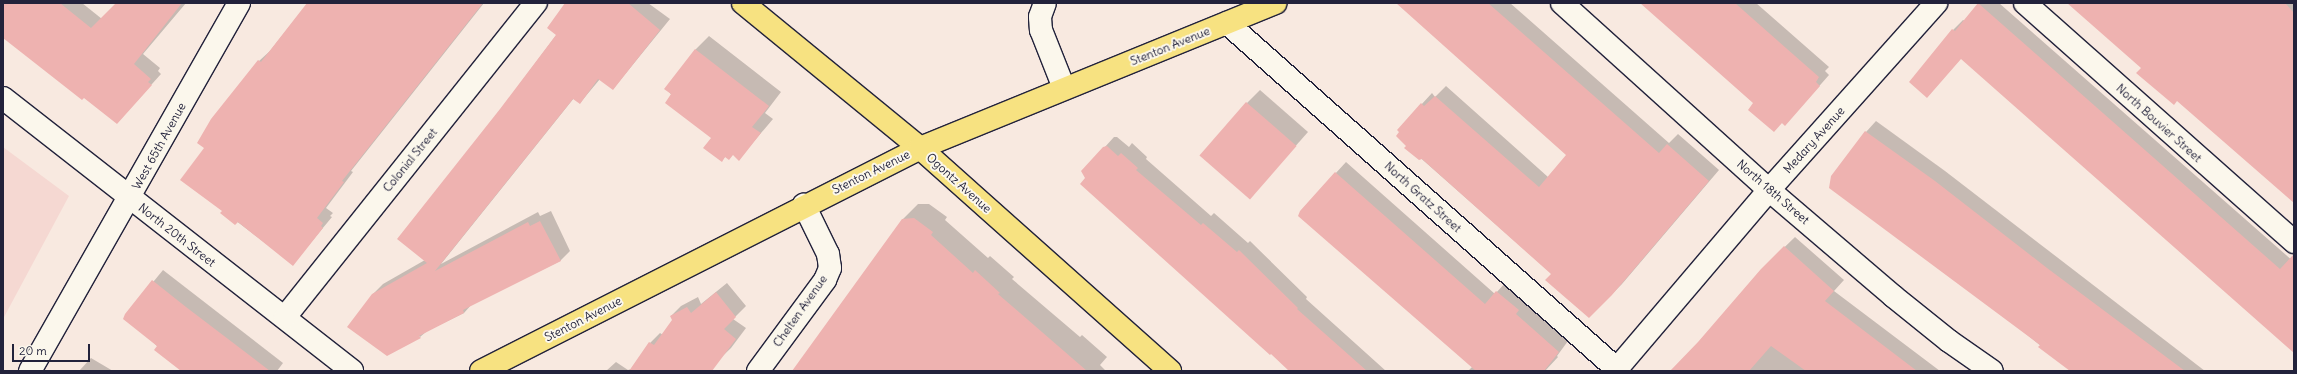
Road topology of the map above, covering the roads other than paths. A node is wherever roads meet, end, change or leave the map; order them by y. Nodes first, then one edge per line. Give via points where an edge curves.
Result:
1 (239, 3) edge
2 (536, 3) edge
3 (743, 3) edge
4 (1045, 3) edge
5 (1276, 3) edge
6 (1562, 3) edge
7 (1936, 3) edge
8 (2025, 3) edge
9 (1227, 23) junction
10 (1064, 88) junction
11 (3, 98) edge
12 (920, 148) junction
13 (1769, 190) junction
14 (129, 198) junction
15 (804, 205) junction
16 (2294, 242) edge
17 (285, 317) junction
18 (1617, 370) edge
19 (30, 371) edge
20 (352, 371) edge
21 (481, 371) edge
22 (758, 371) edge
23 (1170, 371) edge
24 (1992, 371) edge

1 - 14 street, West 65th Avenue
2 - 17 street, Colonial Street
3 - 12 main road, Ogontz Avenue
4 - 10 street via 1040,17 1041,30
5 - 9 main road, Stenton Avenue
6 - 13 street, North 18th Street
7 - 13 street, Medary Avenue
8 - 16 street, North Bouvier Street
9 - 10 main road, Stenton Avenue
9 - 18 street, North Gratz Street
10 - 12 main road, Stenton Avenue
11 - 14 street, North 20th Street
12 - 15 main road, Stenton Avenue
12 - 23 main road, Ogontz Avenue
13 - 18 street, Medary Avenue
13 - 24 street, North 18th Street via 1893,296 1949,341
14 - 17 street, North 20th Street
14 - 19 street, West 65th Avenue
15 - 21 main road, Stenton Avenue
15 - 22 street, Chelten Avenue via 828,254 830,268 825,280
17 - 20 street, North 20th Street

